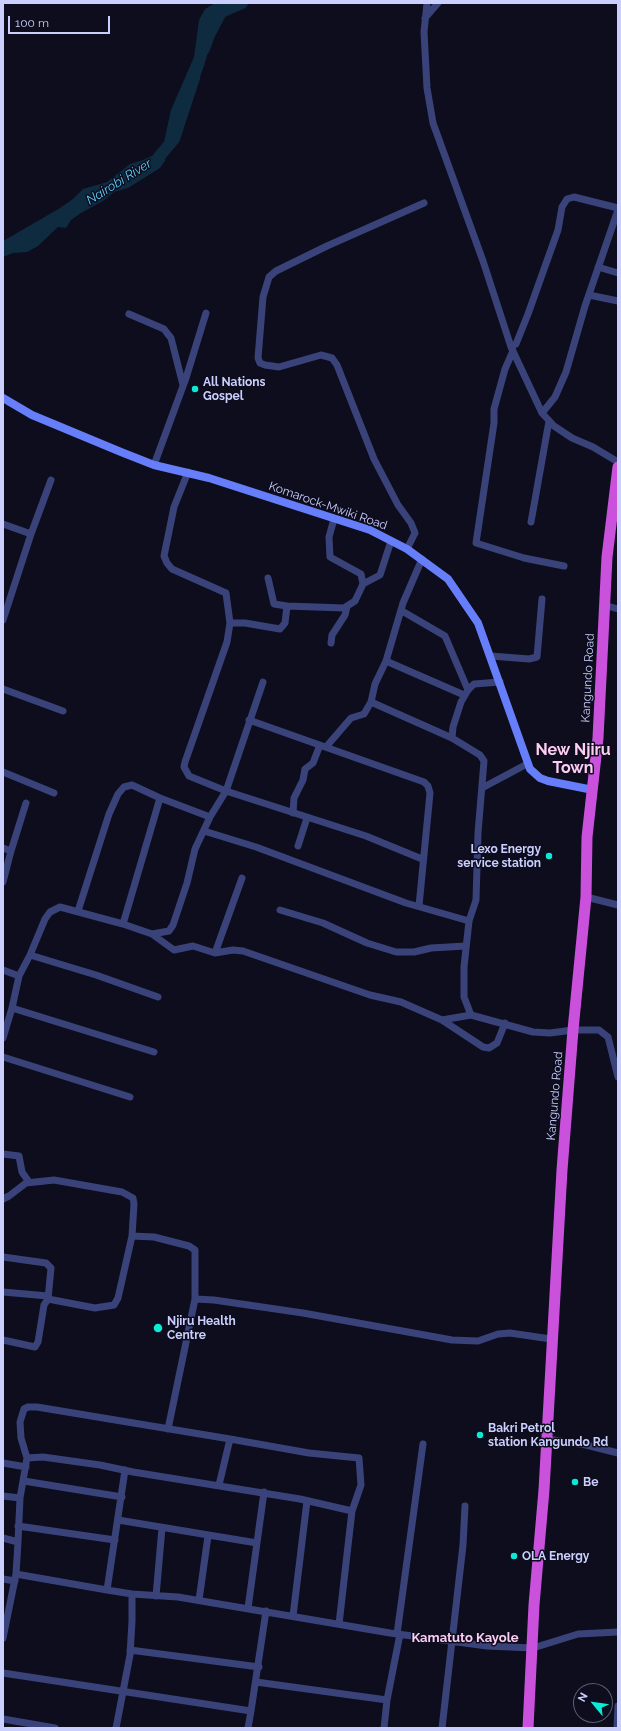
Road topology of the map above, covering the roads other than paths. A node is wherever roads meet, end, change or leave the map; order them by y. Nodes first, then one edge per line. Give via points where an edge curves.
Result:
1 (427, 3) edge
2 (438, 3) edge
3 (425, 18) junction
4 (424, 203) dead end
5 (618, 209) edge
6 (598, 267) junction
7 (618, 273) edge
8 (589, 295) junction
9 (618, 301) edge
10 (206, 313) dead end
11 (129, 314) dead end
12 (512, 349) junction
13 (183, 386) junction
14 (3, 398) edge
15 (542, 413) junction
16 (549, 421) junction
17 (618, 462) edge
18 (154, 465) junction
19 (618, 467) edge
20 (188, 472) junction
21 (51, 480) dead end
22 (334, 519) junction
23 (531, 522) dead end
24 (3, 524) edge
25 (31, 534) junction
26 (391, 541) junction
27 (407, 549) junction
28 (422, 559) junction
29 (564, 566) dead end
30 (268, 578) dead end
31 (363, 584) junction
32 (542, 599) dead end
33 (604, 605) junction
34 (287, 606) junction
35 (347, 607) junction
36 (618, 610) edge
37 (402, 611) junction
38 (3, 620) edge
39 (230, 623) junction
40 (331, 643) dead end
41 (491, 656) junction
42 (386, 661) junction
43 (263, 682) dead end
44 (500, 682) junction
45 (3, 689) edge
46 (466, 692) junction
47 (371, 702) junction
48 (63, 711) dead end
49 (249, 720) junction
50 (452, 738) junction
51 (323, 746) junction
52 (527, 764) junction
53 (3, 772) edge
54 (482, 788) junction
55 (593, 790) junction
56 (226, 791) junction
57 (54, 793) dead end
58 (160, 798) junction
59 (26, 803) dead end
60 (293, 813) junction
61 (210, 817) junction
62 (307, 818) junction
63 (204, 831) junction
64 (298, 846) dead end
65 (3, 848) edge
66 (11, 851) junction
67 (422, 859) junction
68 (242, 878) dead end
69 (3, 882) edge
70 (586, 897) junction
71 (618, 905) edge
72 (419, 906) junction
73 (280, 910) dead end
74 (78, 911) junction
75 (469, 921) junction
76 (123, 924) junction
77 (152, 934) junction
78 (466, 946) junction
79 (215, 953) junction
80 (30, 955) junction
81 (3, 970) edge
82 (19, 976) junction
83 (158, 997) dead end
84 (12, 1008) junction
85 (470, 1015) junction
86 (442, 1020) junction
87 (504, 1023) junction
88 (573, 1030) junction
89 (3, 1038) edge
90 (154, 1052) dead end
91 (3, 1057) edge
92 (618, 1078) edge
93 (130, 1097) dead end
94 (3, 1154) edge
95 (29, 1182) junction
96 (3, 1199) edge
97 (132, 1236) junction
98 (3, 1257) edge
99 (3, 1292) edge
100 (48, 1298) junction
101 (195, 1299) junction
102 (551, 1339) junction
103 (3, 1340) edge
104 (168, 1429) junction
105 (230, 1439) junction
106 (547, 1439) junction
107 (423, 1444) dead end
108 (618, 1453) edge
109 (27, 1458) junction
110 (3, 1463) edge
111 (26, 1467) junction
112 (125, 1470) junction
113 (24, 1480) junction
114 (219, 1485) junction
115 (264, 1492) junction
116 (3, 1496) edge
117 (122, 1497) junction
118 (20, 1498) junction
119 (307, 1501) junction
120 (465, 1506) dead end
121 (352, 1511) junction
122 (118, 1520) junction
123 (18, 1526) junction
124 (162, 1528) junction
125 (208, 1536) junction
126 (3, 1538) edge
127 (115, 1540) junction
128 (18, 1542) junction
129 (257, 1543) junction
130 (16, 1577) junction
131 (3, 1579) edge
132 (107, 1590) junction
133 (132, 1594) junction
134 (156, 1596) junction
135 (199, 1600) junction
136 (248, 1608) junction
137 (266, 1611) junction
138 (293, 1616) junction
139 (5, 1618) edge
140 (339, 1624) junction
141 (618, 1632) edge
142 (398, 1634) junction
143 (3, 1638) edge
144 (452, 1642) junction
145 (533, 1648) junction
146 (130, 1650) junction
147 (259, 1667) junction
148 (3, 1673) edge
149 (256, 1682) junction
150 (122, 1692) junction
151 (387, 1700) junction
152 (618, 1706) edge
153 (251, 1711) junction
154 (3, 1719) edge
155 (54, 1728) edge
156 (116, 1728) edge
157 (248, 1728) edge
158 (384, 1728) edge
159 (442, 1728) edge
160 (528, 1728) edge
161 (617, 1728) edge

1 - 3 street
2 - 3 street
3 - 12 street via 426,88 433,123
4 - 27 street via 327,246 268,277 263,297 258,358 264,365 279,367 321,355 332,358 374,459 415,533
5 - 6 street
5 - 12 street via 574,197 567,199 562,207 561,220 547,264
6 - 7 street
6 - 8 street
8 - 9 street
8 - 15 street via 566,372 555,398
10 - 13 street
11 - 13 street via 167,332 171,338
12 - 15 street
12 - 29 street via 494,409 476,543 524,558
13 - 18 street
14 - 18 main road, Komarock-Mwiki Road via 45,420
15 - 16 street
16 - 17 street via 572,438
16 - 23 street
18 - 20 main road, Komarock-Mwiki Road
19 - 33 highway, Kangundo Road
20 - 22 main road, Komarock-Mwiki Road
20 - 39 street via 174,507 164,556 172,569 226,593
21 - 25 street
22 - 26 main road, Komarock-Mwiki Road via 370,530
22 - 31 street via 329,537 330,557 361,574
24 - 25 street
25 - 38 street
26 - 27 main road, Komarock-Mwiki Road
26 - 31 street via 380,575
27 - 28 main road, Komarock-Mwiki Road
28 - 37 street via 409,587
28 - 41 main road, Komarock-Mwiki Road via 448,579 464,600 478,623
30 - 34 street via 274,604
31 - 35 street via 355,601
32 - 41 street via 537,657 529,660
33 - 36 street
33 - 55 highway, Kangundo Road via 603,659
34 - 35 street
34 - 39 street via 285,623 280,629
35 - 40 street via 345,615 332,635
37 - 42 street
37 - 46 street via 445,636
39 - 56 street via 227,642 184,767 189,776
41 - 44 main road, Komarock-Mwiki Road
42 - 46 street
42 - 47 street via 375,684
43 - 49 street
44 - 46 street via 474,684
44 - 52 main road, Komarock-Mwiki Road
45 - 48 street
46 - 50 street via 453,727
47 - 50 street
47 - 51 street via 364,714 351,718
49 - 51 street
49 - 56 street
50 - 54 street via 483,758
51 - 60 street via 313,763 305,769 303,780 294,798
51 - 67 street via 424,782 428,786 430,793
52 - 54 street
52 - 55 main road, Komarock-Mwiki Road via 533,773 548,782
53 - 57 street
54 - 75 street via 476,900
55 - 70 highway, Kangundo Road via 587,836
56 - 60 street
56 - 61 street
58 - 61 street
58 - 74 street via 132,785 118,794 109,814
58 - 76 street
59 - 66 street
60 - 62 street
61 - 63 street
62 - 64 street
62 - 67 street via 366,836
63 - 72 street via 256,847
63 - 77 street via 195,849 173,925 169,931
65 - 66 street
66 - 69 street
67 - 72 street
68 - 79 street
70 - 71 street
70 - 88 highway, Kangundo Road
72 - 75 street
73 - 78 street via 323,923 367,943 396,952
74 - 76 street
74 - 80 street via 60,907 50,912
75 - 78 street
76 - 77 street
77 - 79 street via 174,950 193,946
78 - 85 street via 463,990
79 - 86 street via 243,951 370,995 401,1002
80 - 82 street
80 - 83 street
81 - 82 street
82 - 84 street
84 - 89 street
84 - 90 street
85 - 86 street
85 - 87 street
86 - 87 street via 483,1047 489,1048 497,1043
87 - 88 street via 532,1032
88 - 92 street via 599,1030 608,1037
88 - 102 highway, Kangundo Road
91 - 93 street
94 - 95 street via 19,1156 22,1172
95 - 96 street
95 - 97 street via 54,1180 128,1194 133,1198 134,1204
97 - 100 street via 118,1298 114,1304 95,1308
97 - 101 street via 154,1237 195,1250
98 - 100 street via 46,1263 51,1268
99 - 100 street
100 - 103 street via 44,1305 36,1347
101 - 102 street via 303,1313 452,1340 478,1341 510,1333
101 - 104 street
102 - 106 highway, Kangundo Road
104 - 105 street
104 - 109 street via 28,1407 24,1409 20,1422 21,1438
105 - 114 street
105 - 121 street via 310,1453 358,1458 360,1485
106 - 108 street
106 - 145 highway, Kangundo Road
107 - 142 street
109 - 111 street
109 - 112 street via 61,1459
110 - 111 street
111 - 113 street
112 - 114 street
112 - 117 street
113 - 117 street
113 - 118 street
114 - 115 street
115 - 119 street
115 - 129 street
116 - 118 street
117 - 122 street
118 - 123 street
119 - 121 street
119 - 138 street
120 - 144 street
121 - 140 street
122 - 124 street
122 - 127 street
123 - 127 street
123 - 128 street
124 - 125 street
124 - 134 street
125 - 129 street
125 - 135 street
126 - 128 street
127 - 132 street
128 - 130 street
129 - 136 street
130 - 131 street
130 - 132 street
130 - 139 street
132 - 133 street
133 - 134 street
133 - 146 street
134 - 135 street
135 - 136 street
136 - 137 street
137 - 138 street
137 - 147 street
138 - 140 street
139 - 143 street
140 - 142 street
141 - 145 street via 578,1634
142 - 144 street
142 - 151 street
144 - 145 street
144 - 159 street
145 - 160 highway, Kangundo Road
146 - 147 street
146 - 150 street
147 - 149 street
148 - 150 street
149 - 151 street
149 - 153 street
150 - 153 street
150 - 156 street
151 - 158 street
152 - 161 street
153 - 157 street
154 - 155 street

